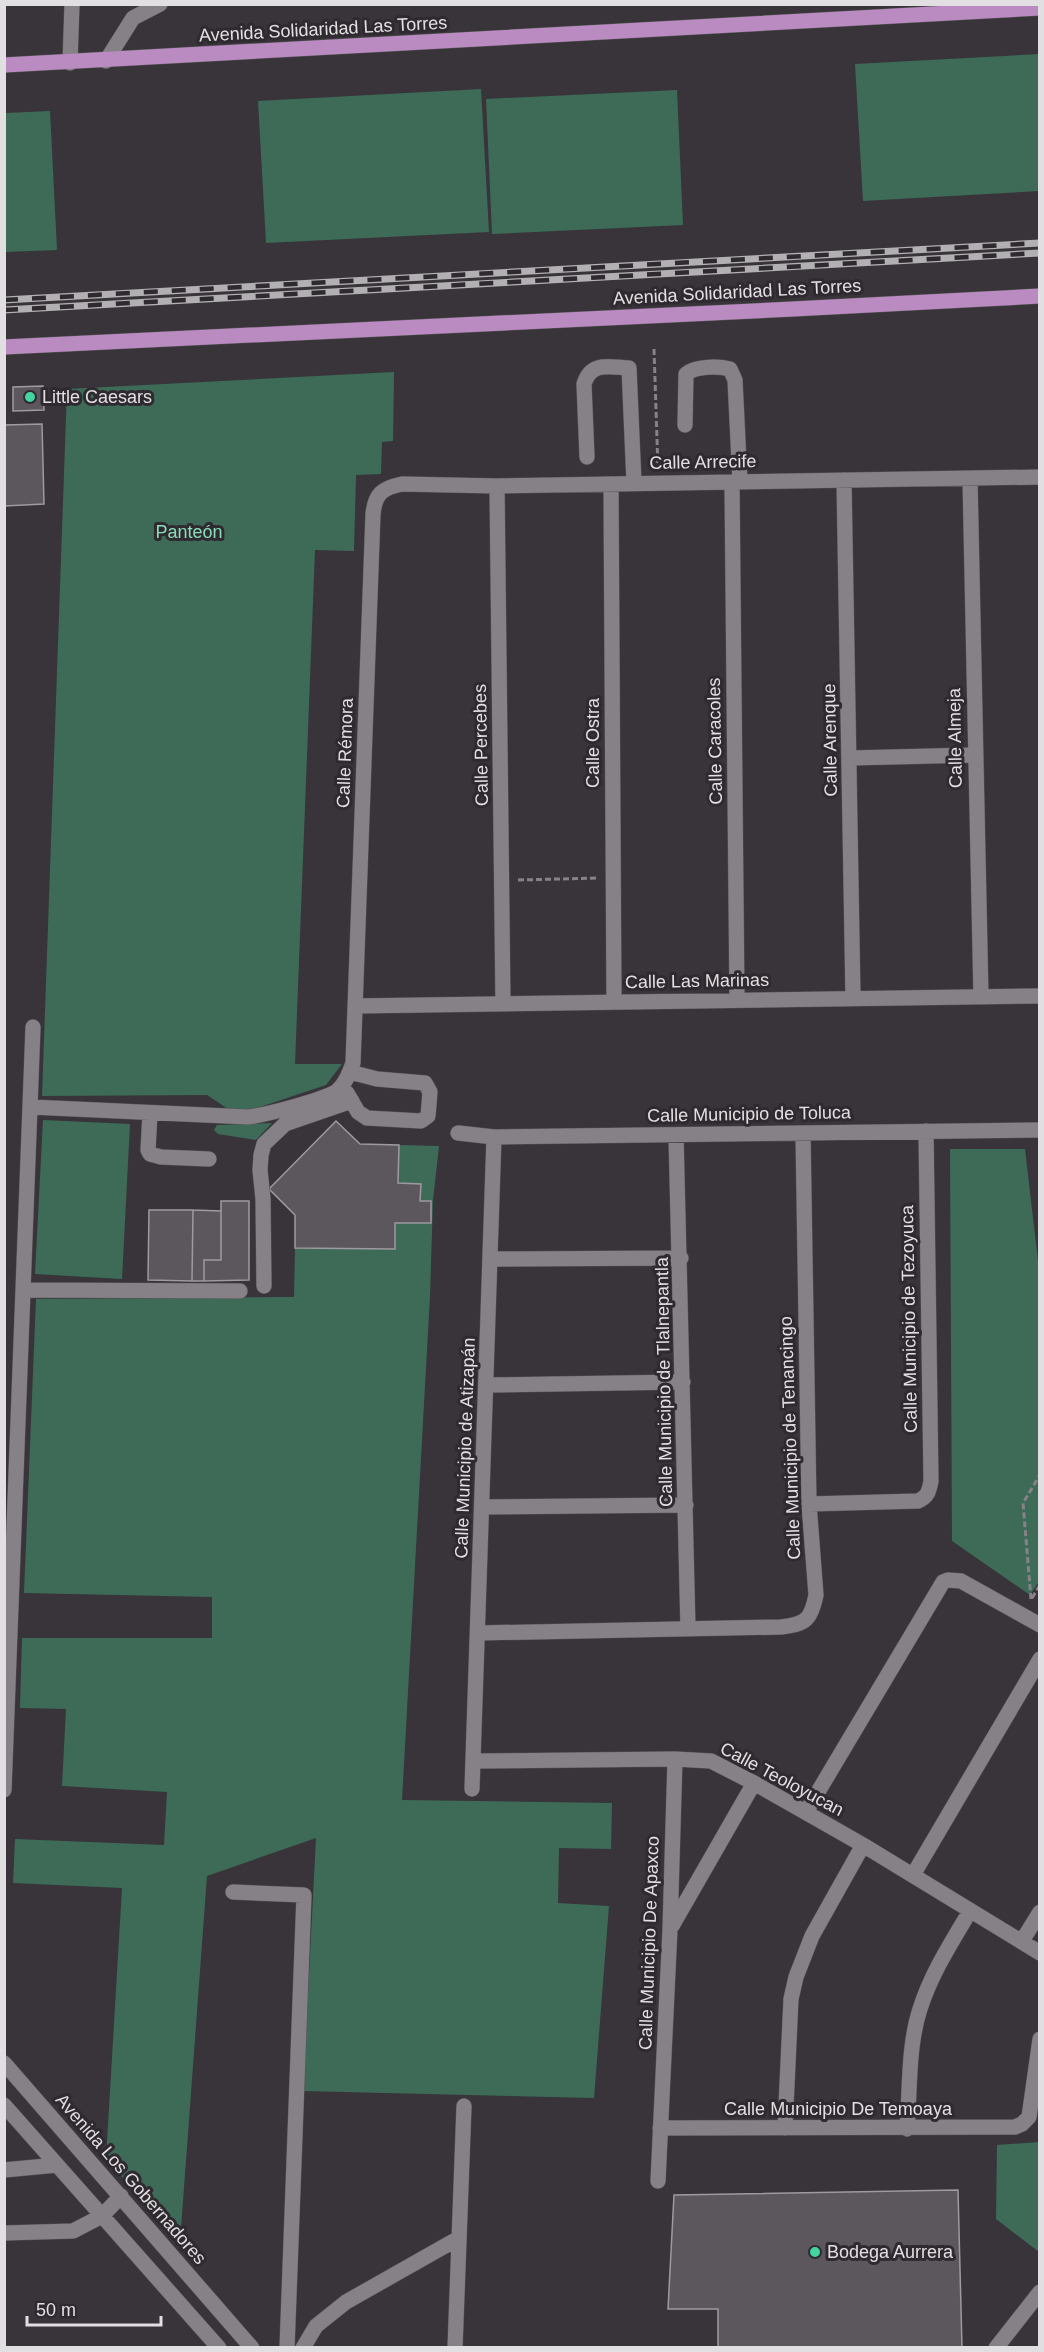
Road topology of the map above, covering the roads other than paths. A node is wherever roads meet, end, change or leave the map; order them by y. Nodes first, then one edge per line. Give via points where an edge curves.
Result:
1 (72, 4) edge
2 (160, 4) edge
3 (1040, 8) edge
4 (1024, 9) junction
5 (879, 10) edge
6 (1040, 14) edge
7 (106, 61) junction
8 (70, 63) junction
9 (4, 65) edge
10 (1040, 286) edge
11 (1040, 296) edge
12 (1010, 297) junction
13 (4, 347) edge
14 (685, 425) dead end
15 (587, 457) dead end
16 (1040, 477) edge
17 (970, 478) junction
18 (844, 480) junction
19 (736, 482) junction
20 (634, 483) junction
21 (611, 484) junction
22 (497, 486) junction
23 (374, 501) joint
24 (974, 755) junction
25 (850, 758) junction
26 (1040, 996) edge
27 (981, 997) junction
28 (853, 998) junction
29 (737, 1000) junction
30 (614, 1002) junction
31 (503, 1004) junction
32 (355, 1006) junction
33 (33, 1027) dead end
34 (346, 1078) junction
35 (352, 1101) junction
36 (31, 1107) junction
37 (150, 1113) junction
38 (1040, 1130) edge
39 (926, 1131) junction
40 (458, 1133) dead end
41 (803, 1133) junction
42 (676, 1135) junction
43 (494, 1137) junction
44 (208, 1159) dead end
45 (681, 1258) junction
46 (490, 1259) junction
47 (264, 1286) dead end
48 (24, 1290) junction
49 (240, 1291) dead end
50 (683, 1383) junction
51 (487, 1385) junction
52 (809, 1504) junction
53 (686, 1505) junction
54 (483, 1507) junction
55 (1040, 1625) edge
56 (688, 1629) junction
57 (478, 1633) junction
58 (1040, 1659) edge
59 (675, 1758) junction
60 (474, 1761) junction
61 (754, 1783) junction
62 (472, 1789) dead end
63 (4, 1790) edge
64 (806, 1812) junction
65 (863, 1845) junction
66 (913, 1875) junction
67 (233, 1892) dead end
68 (970, 1911) junction
69 (1040, 1912) edge
70 (670, 1929) junction
71 (1022, 1941) junction
72 (1040, 1953) edge
73 (1040, 2040) edge
74 (4, 2063) edge
75 (4, 2105) edge
76 (464, 2106) dead end
77 (660, 2128) junction
78 (785, 2128) junction
79 (907, 2129) junction
80 (57, 2165) junction
81 (4, 2170) edge
82 (658, 2181) dead end
83 (121, 2196) junction
84 (102, 2216) junction
85 (4, 2233) edge
86 (459, 2238) junction
87 (1040, 2292) edge
88 (219, 2348) edge
89 (252, 2348) edge
90 (287, 2348) edge
91 (303, 2348) edge
92 (455, 2348) edge
93 (996, 2348) edge

1 - 8 street
2 - 7 street via 134,18
3 - 4 main road, Avenida Solidaridad Las Torres
4 - 5 main road, Avenida Solidaridad Las Torres
4 - 6 main road
5 - 7 main road, Avenida Solidaridad Las Torres
7 - 8 main road, Avenida Solidaridad Las Torres
8 - 9 main road, Avenida Solidaridad Las Torres
10 - 12 main road
11 - 12 main road, Avenida Solidaridad Las Torres
12 - 13 main road, Avenida Solidaridad Las Torres
14 - 19 street, Calle Caracoles via 686,374 690,370 730,369 735,380
15 - 20 street via 587,375 597,367 629,368
16 - 17 street, Calle Arrecife
17 - 18 street, Calle Arrecife
17 - 24 street, Calle Almeja
18 - 19 street, Calle Arrecife
18 - 25 street, Calle Arenque
19 - 20 street, Calle Arrecife
19 - 29 street, Calle Caracoles
20 - 21 street, Calle Arrecife
21 - 22 street, Calle Arrecife
21 - 30 street, Calle Ostra
22 - 23 street, Calle Arrecife via 402,484 388,487
22 - 31 street, Calle Percebes
23 - 32 street, Calle Rémora
24 - 25 street
24 - 27 street, Calle Almeja
25 - 28 street, Calle Arenque
26 - 27 street, Calle Las Marinas
27 - 28 street, Calle Las Marinas
28 - 29 street, Calle Las Marinas
29 - 30 street, Calle Las Marinas
30 - 31 street, Calle Las Marinas
31 - 32 street, Calle Las Marinas
32 - 34 street, Calle Rémora via 353,1063
33 - 36 street
34 - 35 street
34 - 35 street via 420,1081 430,1092 428,1116 421,1121 367,1118
34 - 37 street via 326,1097 258,1116
35 - 47 street via 285,1124 264,1144 260,1170
36 - 37 street
36 - 48 street
37 - 44 street via 150,1155
38 - 39 street, Calle Municipio de Toluca
39 - 41 street, Calle Municipio de Toluca
39 - 52 street, Calle Municipio de Tezoyuca via 931,1481 925,1498 918,1501
40 - 43 street, Calle Municipio de Toluca
41 - 42 street, Calle Municipio de Toluca
41 - 52 street, Calle Municipio de Tenancingo
42 - 43 street, Calle Municipio de Toluca
42 - 45 street, Calle Municipio de Tlalnepantla
43 - 46 street, Calle Municipio de Atizapán
45 - 46 street
45 - 50 street, Calle Municipio de Tlalnepantla
46 - 51 street, Calle Municipio de Atizapán
48 - 49 street
48 - 63 street
50 - 51 street
50 - 53 street, Calle Municipio de Tlalnepantla
51 - 54 street, Calle Municipio de Atizapán
52 - 56 street, Calle Municipio de Tenancingo via 816,1595 807,1620 781,1627
53 - 54 street
53 - 56 street, Calle Municipio de Tlalnepantla
54 - 57 street, Calle Municipio de Atizapán
55 - 64 street via 961,1581 943,1582
56 - 57 street
57 - 60 street, Calle Municipio de Atizapán
58 - 66 street
59 - 60 street, Calle Teoloyucan
59 - 61 street, Calle Teoloyucan via 711,1761
59 - 70 street, Calle Municipio De Apaxco
60 - 62 street, Calle Municipio de Atizapán
61 - 64 street, Calle Teoloyucan
61 - 70 street
64 - 65 street, Calle Teoloyucan
65 - 66 street, Calle Teoloyucan
65 - 78 street via 812,1936 796,1977 791,1999
66 - 68 street, Calle Teoloyucan
67 - 90 street via 304,1895
68 - 71 street, Calle Teoloyucan
68 - 79 street via 919,2010
69 - 71 street
70 - 77 street, Calle Municipio De Apaxco
71 - 72 street, Calle Teoloyucan
73 - 79 street, Calle Municipio De Temoaya via 1029,2117 1016,2127
74 - 83 street, Avenida Los Gobernadores
75 - 80 street
76 - 86 street
77 - 78 street, Calle Municipio De Temoaya
77 - 82 street, Calle Municipio De Apaxco
78 - 79 street, Calle Municipio De Temoaya
80 - 81 street
80 - 84 street
83 - 84 street
83 - 89 street, Avenida Los Gobernadores
84 - 85 street via 73,2231
84 - 88 street
86 - 91 street via 346,2302 316,2325
86 - 92 street
87 - 93 street

